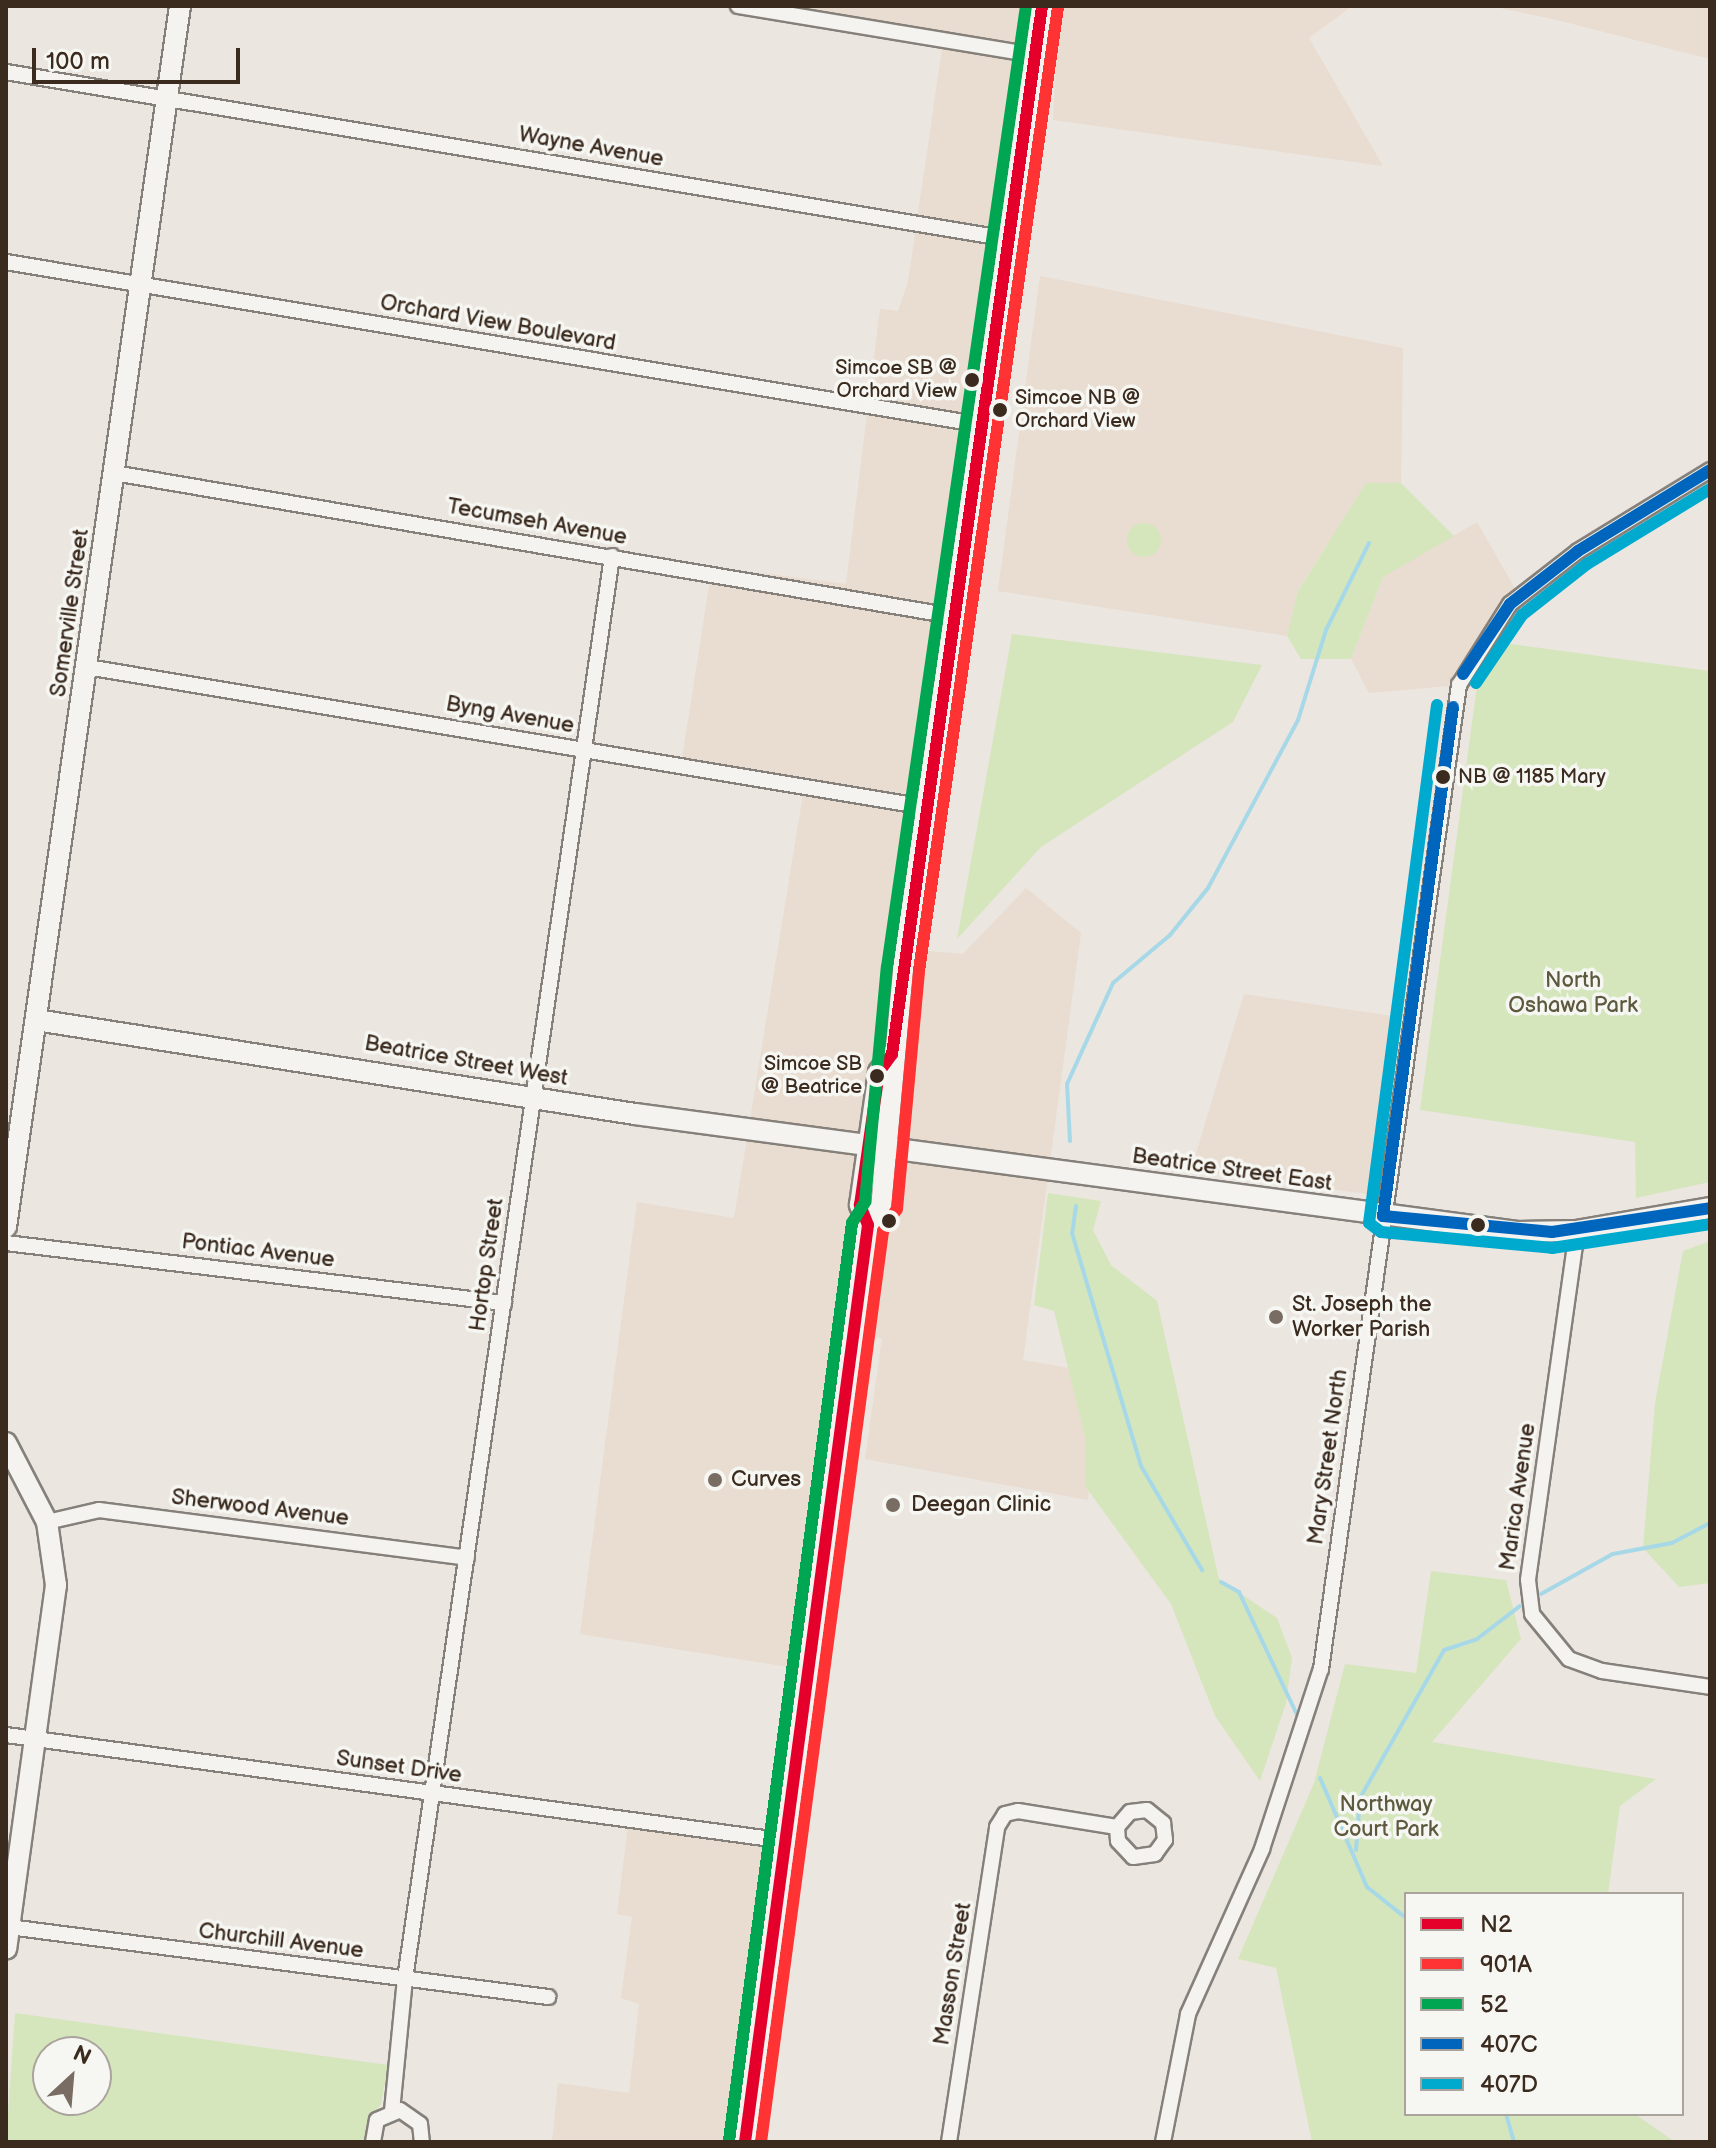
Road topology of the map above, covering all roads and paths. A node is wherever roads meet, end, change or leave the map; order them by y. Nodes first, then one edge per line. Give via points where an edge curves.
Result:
1 (180, 6) edge
2 (738, 6) edge
3 (1042, 6) edge
4 (1034, 55) junction
5 (6, 72) edge
6 (167, 98) junction
7 (1008, 239) junction
8 (6, 262) edge
9 (142, 285) junction
10 (982, 425) junction
11 (1710, 470) edge
12 (114, 473) junction
13 (612, 556) junction
14 (952, 616) junction
15 (87, 667) junction
16 (581, 750) junction
17 (925, 807) junction
18 (36, 1020) junction
19 (892, 1054) junction
20 (534, 1097) junction
21 (869, 1143) junction
22 (890, 1145) junction
23 (1710, 1208) edge
24 (1383, 1216) junction
25 (868, 1225) junction
26 (6, 1227) edge
27 (1577, 1231) junction
28 (6, 1243) edge
29 (504, 1303) junction
30 (6, 1443) edge
31 (47, 1522) junction
32 (467, 1558) junction
33 (1710, 1687) edge
34 (6, 1735) edge
35 (35, 1740) junction
36 (432, 1793) junction
37 (1117, 1827) dead end
38 (786, 1841) junction
39 (9, 1927) junction
40 (6, 1949) edge
41 (405, 1979) junction
42 (548, 1997) dead end
43 (392, 2111) junction
44 (373, 2142) edge
45 (422, 2142) edge
46 (745, 2142) edge
47 (949, 2142) edge
48 (1163, 2142) edge

1 - 6 street, Somerville Street
2 - 4 street
3 - 4 street
4 - 7 street
5 - 6 street, Wayne Avenue
6 - 7 street, Wayne Avenue
6 - 9 street, Somerville Street
7 - 10 street
8 - 9 street, Orchard View Boulevard
9 - 10 street, Orchard View Boulevard
9 - 12 street, Somerville Street
10 - 14 street
11 - 24 street, Mary Street North via 1578,551 1510,604 1469,659 1453,707
12 - 13 street, Tecumseh Avenue
12 - 15 street, Somerville Street
13 - 14 street, Tecumseh Avenue
13 - 16 street, Hortop Street
14 - 17 street
15 - 16 street, Byng Avenue
15 - 18 street, Somerville Street
16 - 17 street, Byng Avenue
16 - 20 street, Hortop Street
17 - 19 street
18 - 20 street, Beatrice Street West
18 - 26 street, Somerville Street
19 - 21 street via 879,1072
19 - 22 street via 899,1065
20 - 21 street, Beatrice Street West
20 - 29 street, Hortop Street
21 - 22 street, Beatrice Street West
21 - 25 street via 860,1205
22 - 24 street, Beatrice Street East
22 - 25 street via 881,1208
23 - 27 street, Beatrice Street East
24 - 27 street, Beatrice Street East via 1517,1232
24 - 48 street, Mary Street North via 1321,1669 1262,1849 1188,2014
25 - 38 street
27 - 33 street, Marica Avenue via 1528,1580 1532,1614 1569,1659
28 - 29 street, Pontiac Avenue
29 - 32 street, Hortop Street
30 - 31 street
31 - 32 street, Sherwood Avenue via 99,1510
31 - 35 street via 56,1585
32 - 36 street, Hortop Street
34 - 35 street, Sunset Drive
35 - 36 street, Sunset Drive
35 - 39 street
36 - 38 street, Sunset Drive
36 - 41 street, Hortop Street
37 - 47 street, Masson Street via 1005,1814
38 - 46 street
39 - 40 street
39 - 41 street, Churchill Avenue
41 - 42 street, Churchill Avenue
41 - 43 street, Hortop Street
43 - 44 street via 377,2120
43 - 45 street via 415,2118

